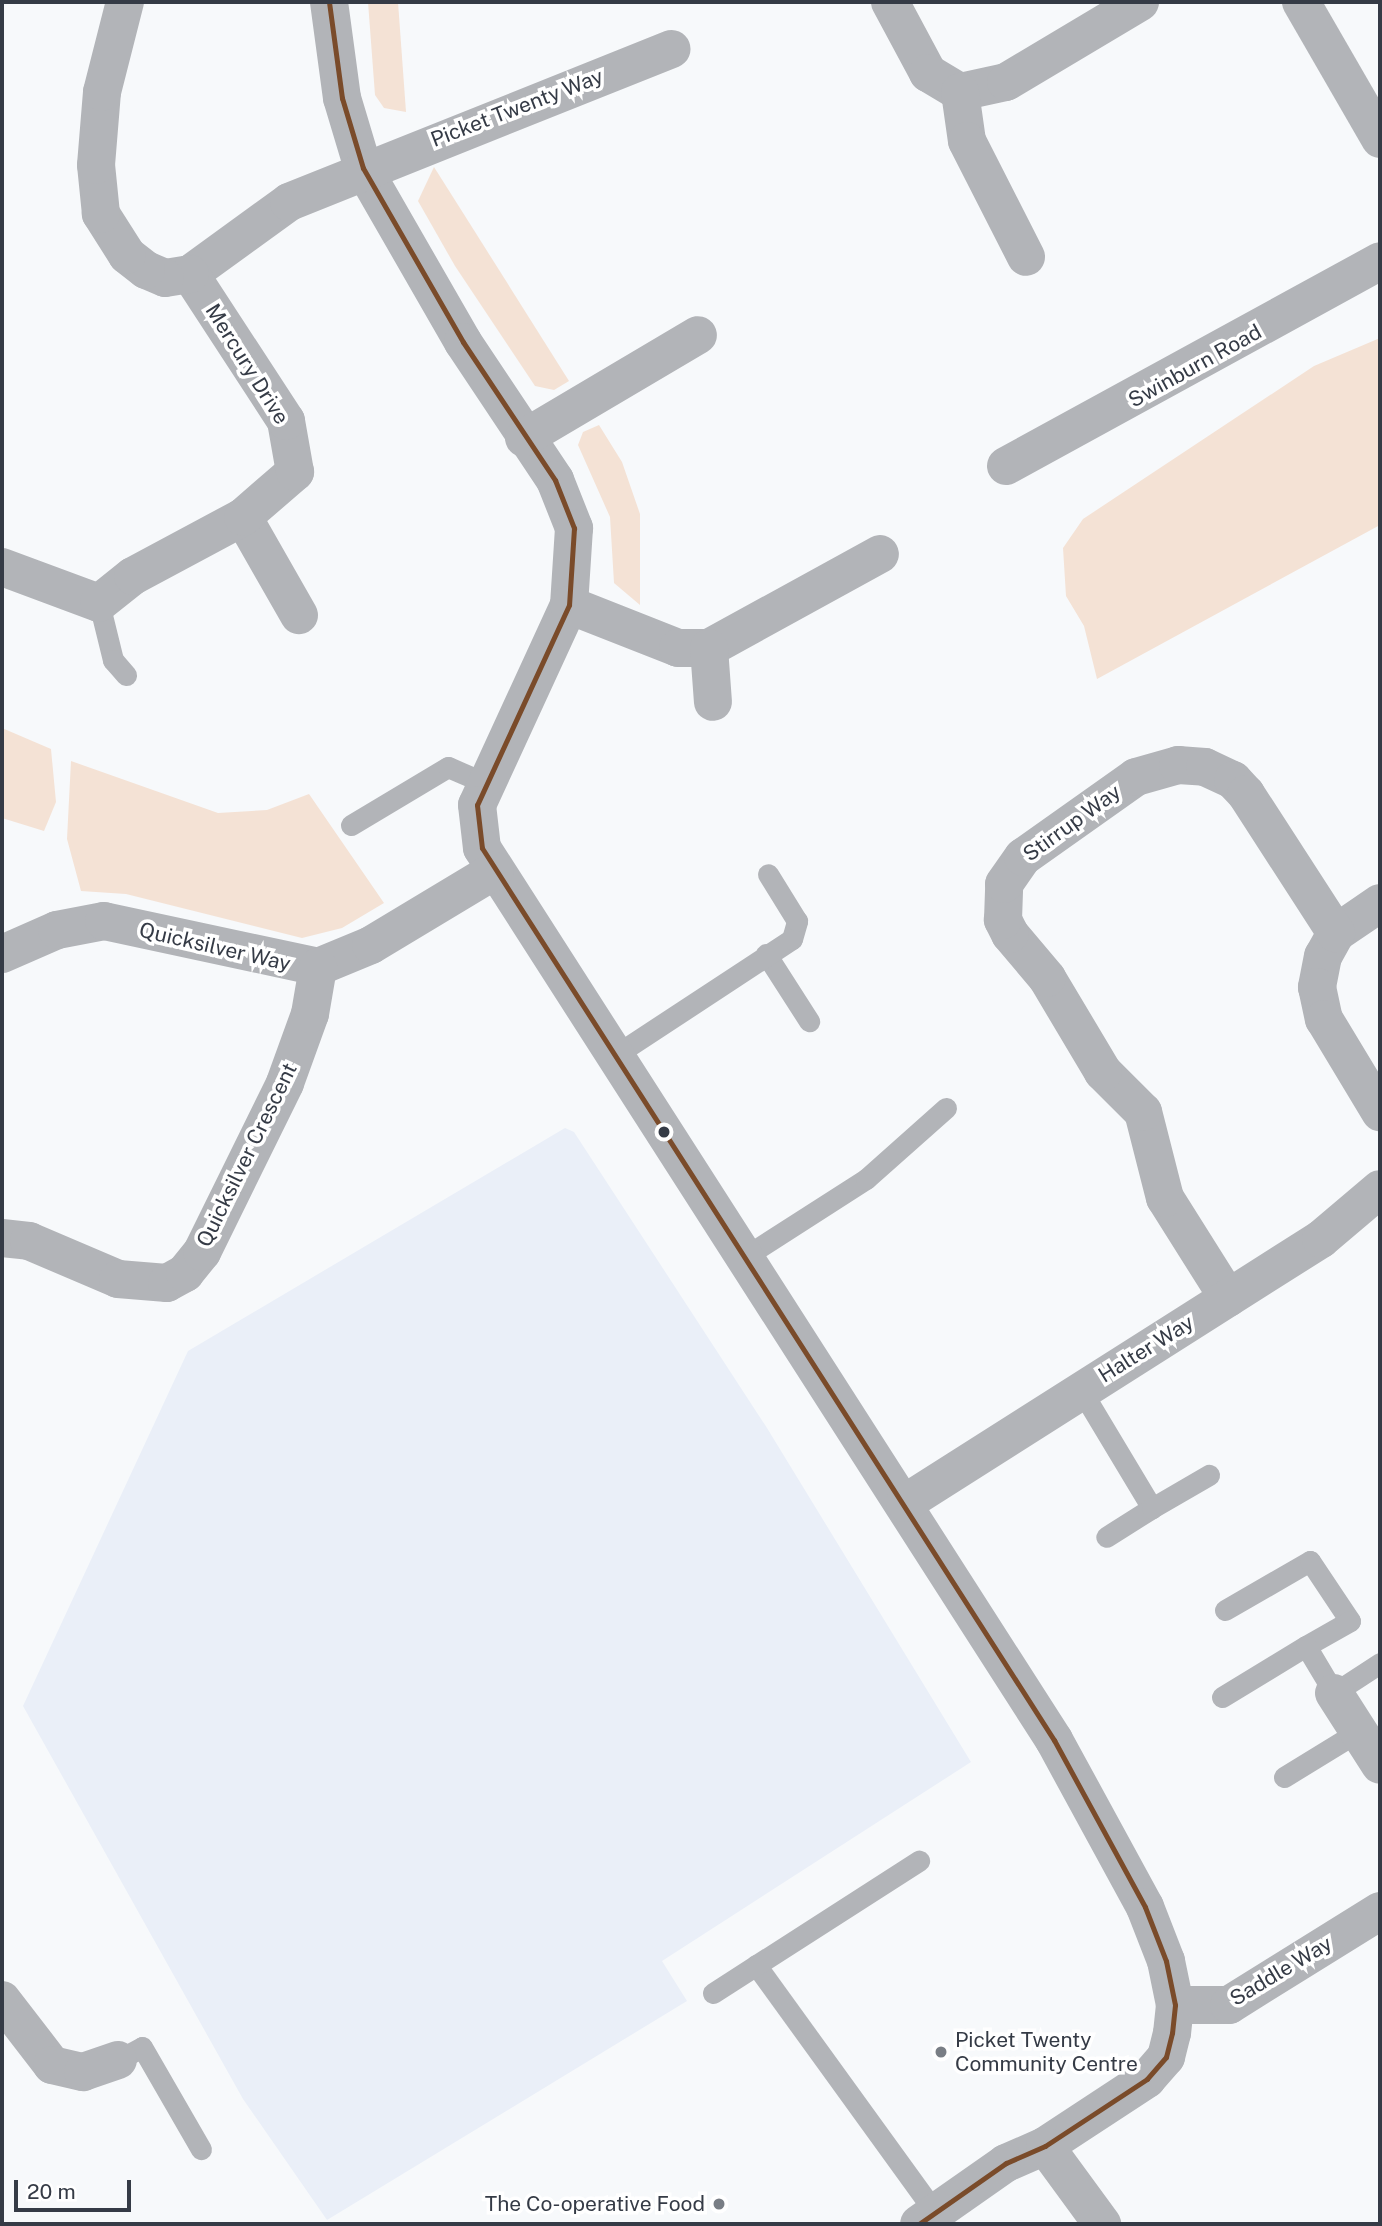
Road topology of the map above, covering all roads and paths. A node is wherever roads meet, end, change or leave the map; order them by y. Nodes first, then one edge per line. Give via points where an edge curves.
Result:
1 (125, 2) edge
2 (329, 2) edge
3 (890, 2) edge
4 (1140, 2) edge
5 (1301, 2) edge
6 (672, 49) dead end
7 (960, 92) junction
8 (1380, 139) edge
9 (363, 168) junction
10 (1026, 257) dead end
11 (1380, 261) edge
12 (190, 274) junction
13 (698, 335) dead end
14 (524, 438) junction
15 (1006, 466) dead end
16 (243, 517) junction
17 (880, 554) dead end
18 (2, 567) edge
19 (99, 603) junction
20 (569, 605) junction
21 (299, 615) dead end
22 (709, 648) junction
23 (126, 675) dead end
24 (713, 702) dead end
25 (485, 783) junction
26 (351, 825) dead end
27 (494, 870) junction
28 (768, 874) dead end
29 (1380, 903) edge
30 (1336, 933) junction
31 (2, 954) edge
32 (766, 954) junction
33 (318, 967) junction
34 (809, 1021) dead end
35 (617, 1054) junction
36 (946, 1108) dead end
37 (1380, 1112) edge
38 (1380, 1189) edge
39 (2, 1237) edge
40 (746, 1256) junction
41 (1228, 1298) junction
42 (1081, 1390) junction
43 (1209, 1475) dead end
44 (905, 1503) junction
45 (1152, 1508) junction
46 (1106, 1536) dead end
47 (1224, 1610) dead end
48 (1306, 1646) junction
49 (1380, 1663) edge
50 (1335, 1693) junction
51 (1222, 1697) dead end
52 (1359, 1731) junction
53 (1380, 1765) edge
54 (1284, 1777) dead end
55 (919, 1861) dead end
56 (1380, 1911) edge
57 (756, 1965) junction
58 (713, 1993) dead end
59 (2, 2000) edge
60 (1175, 2005) junction
61 (11, 2040) edge
62 (118, 2060) joint
63 (1045, 2146) junction
64 (201, 2149) dead end
65 (927, 2218) edge
66 (1102, 2224) edge

1 - 12 street via 102,92 99,204 113,238 146,270 165,278
2 - 9 street via 342,98
3 - 7 street via 928,73
4 - 7 street via 1006,82
5 - 8 street
6 - 9 street, Picket Twenty Way
7 - 10 street via 967,141
9 - 12 street via 289,202
9 - 14 street
11 - 15 street, Swinburn Road
12 - 16 street, Mercury Drive via 294,443 295,472
13 - 14 street
14 - 20 street via 555,480 574,528
16 - 19 street, Mercury Drive via 133,576
16 - 21 street
17 - 22 street
18 - 19 street
19 - 23 lane via 113,660
20 - 22 street via 678,648
20 - 25 street
22 - 24 street
25 - 26 lane via 448,767
25 - 27 street via 477,827
27 - 33 street, Quicksilver Way via 371,945
27 - 35 street
28 - 32 lane via 797,921 797,932
29 - 30 street
30 - 37 street via 1323,956 1318,1004
30 - 41 street, Stirrup Way via 1246,794 1233,780 1205,767 1178,765 1136,776 1023,858 1004,884 1003,919 1010,934 1047,978 1103,1072 1143,1112 1166,1198
31 - 33 street, Quicksilver Way via 57,930 104,922
32 - 34 lane
32 - 35 lane
33 - 39 street, Quicksilver Crescent via 310,1014 285,1083 202,1252 185,1273 156,1284 118,1279 29,1241
35 - 40 street
36 - 40 lane via 866,1179
38 - 41 street, Halter Way via 1364,1208
40 - 44 street
41 - 42 street, Halter Way
42 - 44 street, Halter Way
42 - 45 lane
43 - 45 lane
44 - 60 street via 1126,1869 1159,1936
45 - 46 lane
47 - 48 lane via 1310,1561 1350,1621
48 - 50 lane
48 - 51 lane
49 - 50 lane
50 - 52 street
52 - 53 street
52 - 54 lane
55 - 57 lane
56 - 60 street, Saddle Way via 1230,2006
57 - 58 lane
57 - 65 lane
59 - 61 street
60 - 63 street via 1166,2057 1147,2079
61 - 62 street via 62,2069 83,2072
62 - 64 lane via 142,2047
63 - 65 street via 1006,2163
63 - 66 street

